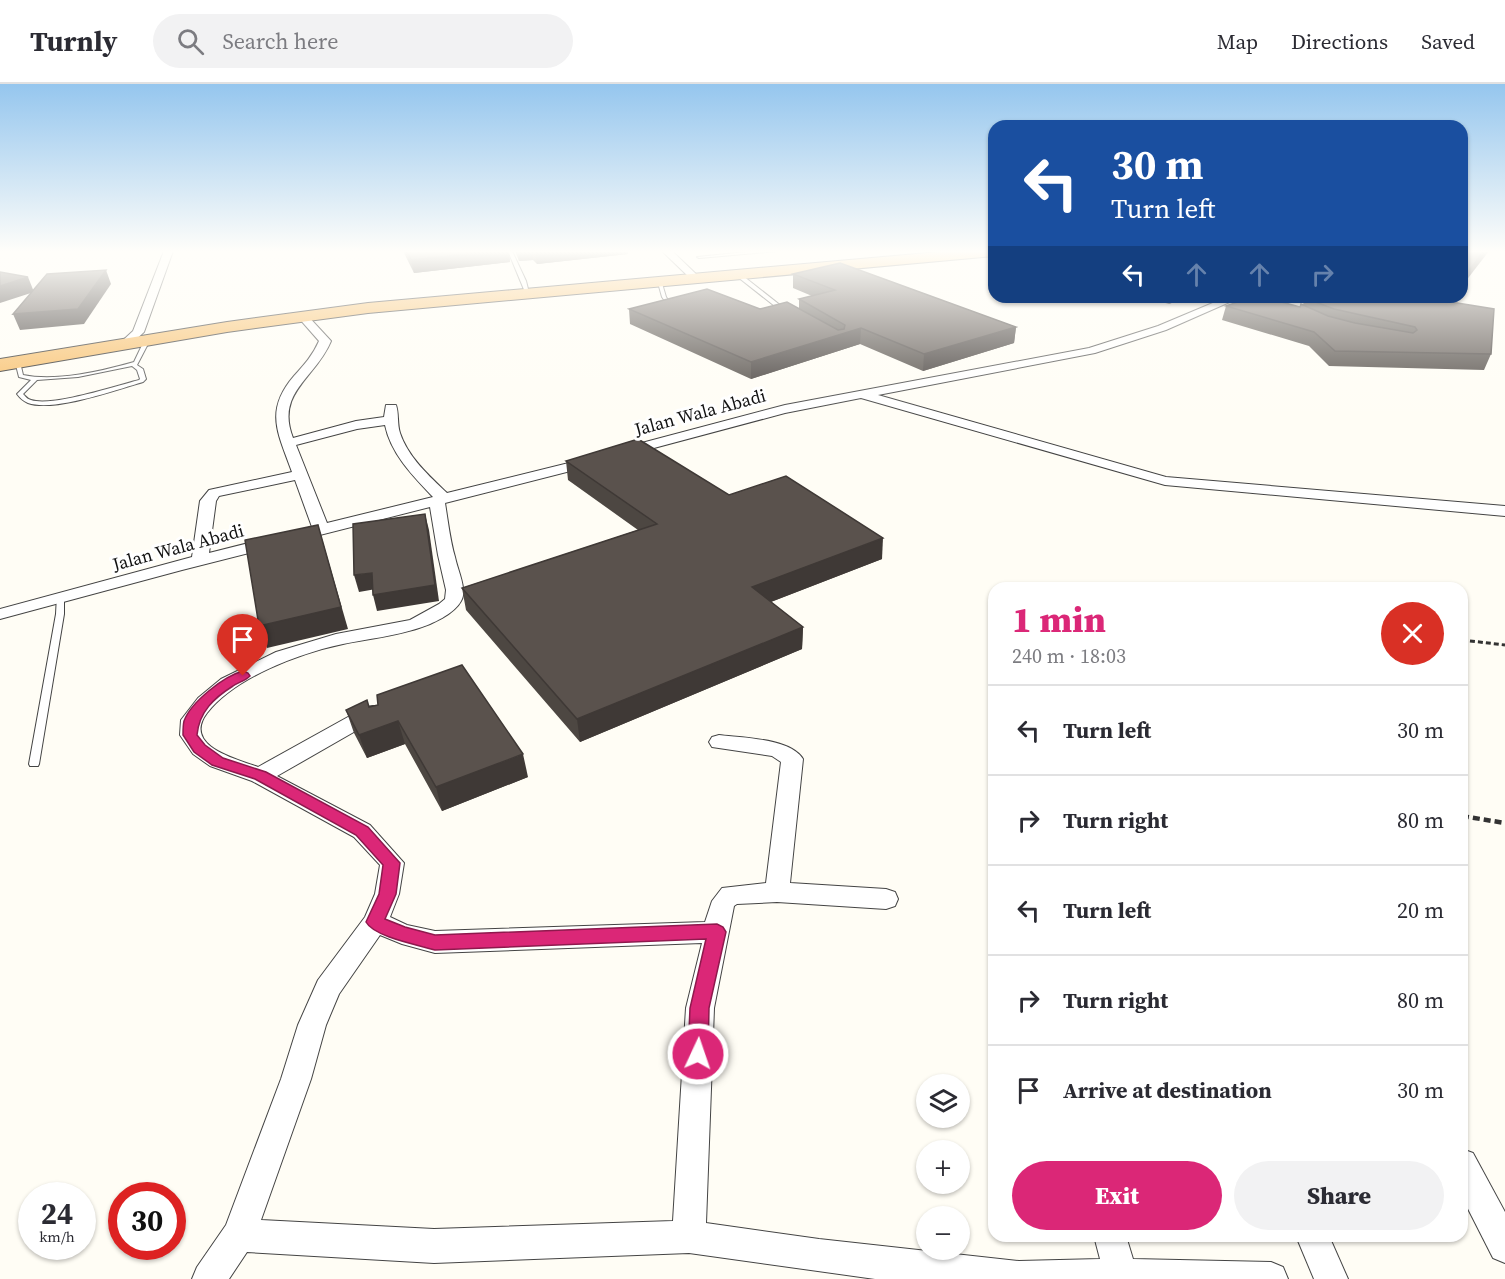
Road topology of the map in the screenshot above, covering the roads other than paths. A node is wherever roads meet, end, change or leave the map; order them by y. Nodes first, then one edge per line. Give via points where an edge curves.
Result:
1 (148, 307) edge
2 (388, 307) edge
3 (780, 307) edge
4 (1213, 307) edge
5 (1287, 307) edge
6 (789, 314) edge
7 (302, 316) junction
8 (1299, 316) edge
9 (146, 342) junction
10 (124, 345) junction
11 (17, 362) junction
12 (132, 364) junction
13 (0, 365) edge
14 (34, 380) junction
15 (860, 394) junction
16 (288, 443) junction
17 (300, 475) junction
18 (440, 500) junction
19 (1505, 511) edge
20 (321, 528) junction
21 (200, 560) junction
22 (60, 597) junction
23 (0, 614) edge
24 (387, 706) edge
25 (719, 742) dead end
26 (34, 764) dead end
27 (260, 776) junction
28 (777, 892) junction
29 (886, 899) dead end
30 (375, 922) junction
31 (717, 932) junction
32 (1468, 1175) edge
33 (239, 1235) junction
34 (689, 1237) junction
35 (1112, 1242) edge
36 (1315, 1242) edge
37 (1505, 1246) edge
38 (1121, 1277) edge
39 (209, 1279) edge
40 (1271, 1279) edge
41 (1331, 1279) edge

1 - 10 street via 138,332
2 - 7 highway
3 - 6 lane
4 - 15 street, Jalan Wala Abadi via 1091,351
5 - 8 lane
7 - 9 highway
7 - 16 street via 325,341 320,353 287,392 282,427
9 - 10 highway
9 - 12 lane
10 - 11 highway
11 - 13 highway
11 - 14 lane via 21,376
12 - 14 lane
12 - 14 lane via 140,369 141,381 49,402 31,402 20,394
15 - 18 street, Jalan Wala Abadi via 692,432
15 - 19 street via 1165,481
16 - 17 street
16 - 18 street via 390,414 395,438
17 - 20 street
17 - 21 street via 214,493 208,501
18 - 20 street, Jalan Wala Abadi
18 - 27 street via 446,555 455,590 453,600 445,608 415,624 336,640 283,656 228,683 205,702 192,720 190,735 200,749 218,761
20 - 21 street, Jalan Wala Abadi
21 - 22 street, Jalan Wala Abadi
22 - 23 street, Jalan Wala Abadi
22 - 26 lane
24 - 27 street
25 - 28 street via 777,750 792,759
27 - 30 street via 362,831 392,863 387,894
28 - 29 street
28 - 31 street via 731,895 720,909
30 - 31 street via 435,942
30 - 33 street via 328,988
31 - 34 street via 700,1008
32 - 37 street
33 - 34 street via 434,1246
33 - 39 street
34 - 38 street via 1019,1278
35 - 38 street
36 - 41 street
38 - 40 street

